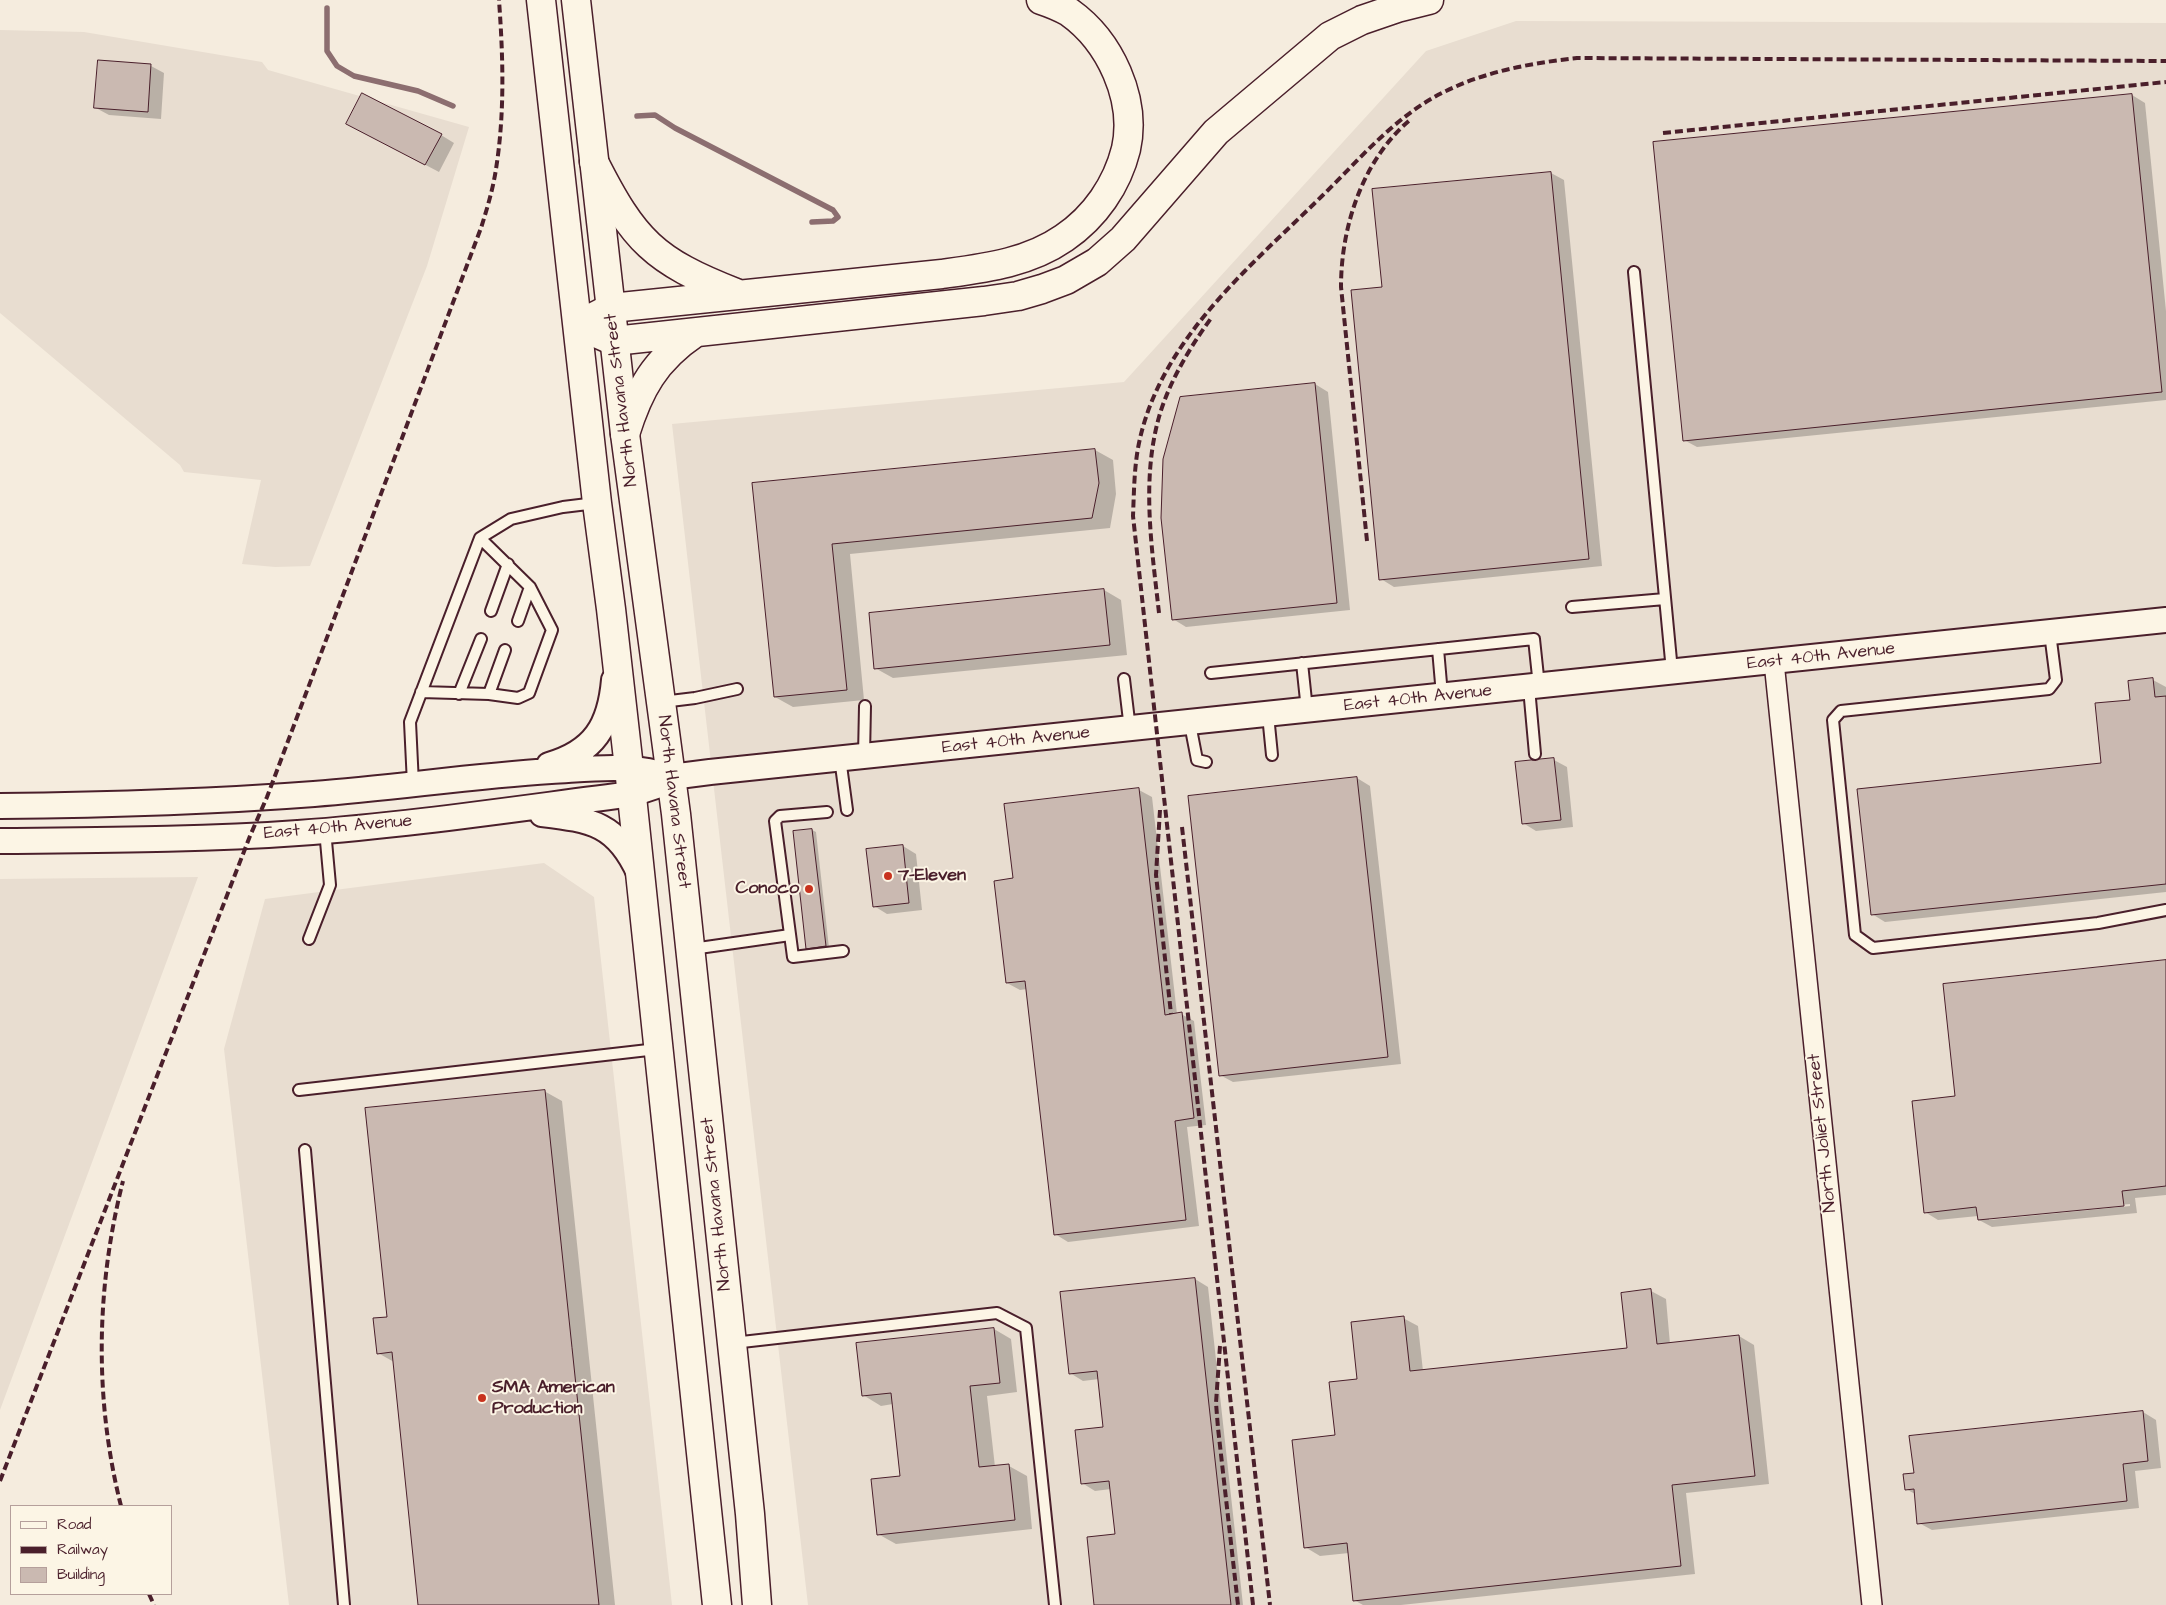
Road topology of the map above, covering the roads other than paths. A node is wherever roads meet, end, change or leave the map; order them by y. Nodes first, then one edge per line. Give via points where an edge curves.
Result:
1 (541, 0) edge
2 (576, 0) edge
3 (1041, 0) edge
4 (1429, 0) edge
5 (594, 162) junction
6 (1634, 272) dead end
7 (740, 294) junction
8 (611, 308) junction
9 (578, 325) junction
10 (695, 333) junction
11 (614, 341) junction
12 (625, 434) junction
13 (597, 503) junction
14 (480, 538) junction
15 (508, 564) junction
16 (530, 587) junction
17 (1665, 599) junction
18 (1572, 608) dead end
19 (490, 611) dead end
20 (2166, 620) edge
21 (518, 621) dead end
22 (2050, 632) junction
23 (481, 638) dead end
24 (1438, 649) junction
25 (506, 650) dead end
26 (617, 657) junction
27 (1774, 662) junction
28 (1302, 663) junction
29 (1672, 672) junction
30 (1211, 673) dead end
31 (1124, 679) dead end
32 (1534, 687) junction
33 (737, 689) dead end
34 (421, 692) junction
35 (459, 694) junction
36 (489, 694) junction
37 (1442, 697) junction
38 (660, 702) junction
39 (865, 706) dead end
40 (1308, 711) junction
41 (1268, 715) junction
42 (1190, 724) junction
43 (1130, 730) junction
44 (1535, 754) dead end
45 (1272, 755) dead end
46 (864, 756) junction
47 (840, 758) junction
48 (1206, 762) dead end
49 (516, 774) junction
50 (671, 777) junction
51 (631, 781) junction
52 (414, 784) junction
53 (0, 806) edge
54 (504, 810) junction
55 (847, 810) dead end
56 (827, 812) dead end
57 (325, 830) junction
58 (0, 841) edge
59 (640, 878) junction
60 (2166, 910) edge
61 (790, 935) junction
62 (310, 938) dead end
63 (691, 949) junction
64 (843, 951) dead end
65 (658, 1049) junction
66 (299, 1090) dead end
67 (304, 1150) dead end
68 (732, 1343) junction
69 (344, 1605) edge
70 (717, 1605) edge
71 (757, 1605) edge
72 (1055, 1605) edge
73 (1872, 1605) edge

1 - 9 main road, North Havana Street
2 - 5 main road, North Havana Street
3 - 7 main road via 1069,12 1103,46 1122,86 1127,107 1126,148 1119,171 1097,208 1080,225 1048,248 993,266
4 - 10 main road via 1362,20 1330,36 1216,132 1123,239 1097,262 1066,280 1018,296 984,301
5 - 7 main road via 623,214 650,248 691,274
5 - 8 main road, North Havana Street
6 - 17 lane
7 - 8 main road
8 - 9 main road
8 - 11 main road, North Havana Street
9 - 11 main road
9 - 13 main road, North Havana Street
10 - 11 main road
10 - 12 main road via 671,351 647,379 634,404
11 - 12 main road, North Havana Street
12 - 38 main road, North Havana Street
13 - 14 lane via 512,519
13 - 26 main road, North Havana Street
14 - 15 lane
14 - 34 lane
15 - 16 lane
15 - 19 lane
16 - 21 lane
16 - 36 lane via 550,625 551,636 529,693 518,698
17 - 18 lane
17 - 29 lane
20 - 22 street, East 40th Avenue
22 - 27 street, East 40th Avenue
22 - 60 lane via 2056,680 2049,689 1841,711 1833,720 1854,935 1873,948 2098,923
23 - 35 lane
24 - 28 lane
24 - 32 lane via 1534,639
24 - 37 lane
25 - 36 lane
26 - 49 street via 609,709 593,740 567,759
26 - 51 main road, North Havana Street
27 - 29 street, East 40th Avenue
27 - 73 street, North Joliet Street
28 - 30 lane
28 - 40 lane
29 - 32 street, East 40th Avenue
31 - 43 lane
32 - 37 street, East 40th Avenue
32 - 44 lane
33 - 38 lane
34 - 35 lane
34 - 52 lane via 410,722
35 - 36 lane
37 - 40 street, East 40th Avenue
38 - 50 main road, North Havana Street
39 - 46 lane
40 - 41 street, East 40th Avenue
41 - 42 street, East 40th Avenue
41 - 45 lane
42 - 43 street, East 40th Avenue
42 - 48 lane via 1197,760
43 - 46 street, East 40th Avenue
46 - 47 street, East 40th Avenue
47 - 50 street, East 40th Avenue
47 - 55 lane
49 - 51 street, East 40th Avenue
49 - 52 street, East 40th Avenue
50 - 51 street, East 40th Avenue via 652,770
50 - 63 main road, North Havana Street
51 - 54 street, East 40th Avenue
51 - 59 main road, North Havana Street
52 - 53 street, East 40th Avenue via 217,800
54 - 57 street, East 40th Avenue
54 - 59 street via 585,821 609,831 626,848
56 - 61 lane via 780,816 776,820
57 - 58 street, East 40th Avenue via 198,839
57 - 62 lane via 330,885
59 - 65 main road, North Havana Street
61 - 63 lane
61 - 64 lane via 795,958
63 - 68 main road, North Havana Street
65 - 66 lane
65 - 70 main road, North Havana Street
67 - 69 lane
68 - 71 main road, North Havana Street
68 - 72 lane via 997,1314 1026,1328

